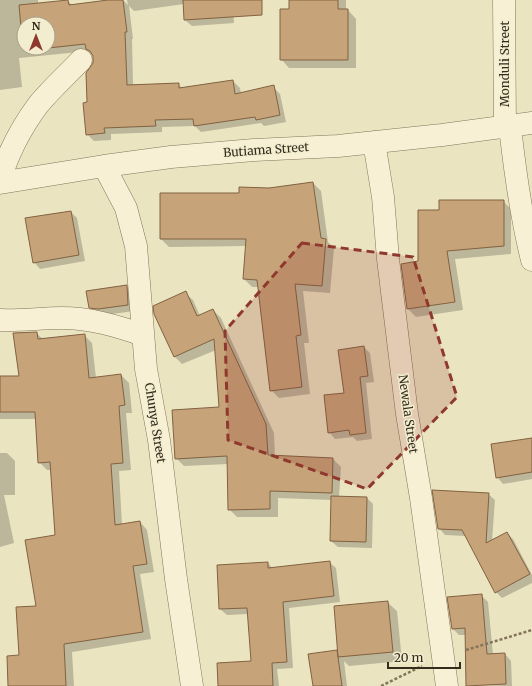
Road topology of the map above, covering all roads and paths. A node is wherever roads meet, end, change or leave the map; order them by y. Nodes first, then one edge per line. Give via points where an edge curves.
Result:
1 (504, 0) edge
2 (81, 60) dead end
3 (532, 123) edge
4 (508, 127) junction
5 (374, 142) junction
6 (104, 166) junction
7 (0, 180) edge
8 (0, 183) edge
9 (532, 260) edge
10 (0, 320) edge
11 (143, 335) junction
12 (532, 630) edge
13 (443, 656) junction
14 (192, 686) edge
15 (381, 686) edge
16 (447, 686) edge

1 - 4 street, Monduli Street
2 - 7 street via 38,105 11,149
3 - 4 street, Butiama Street
4 - 5 street, Butiama Street
4 - 9 street, Monduli Street via 525,234
5 - 6 street, Butiama Street via 171,157
5 - 13 street, Newala Street via 383,197 407,414
6 - 8 street, Butiama Street
6 - 11 street, Chunya Street via 126,208 136,246
10 - 11 street via 92,320
11 - 14 street, Chunya Street
12 - 13 path
13 - 15 path
13 - 16 street, Newala Street

